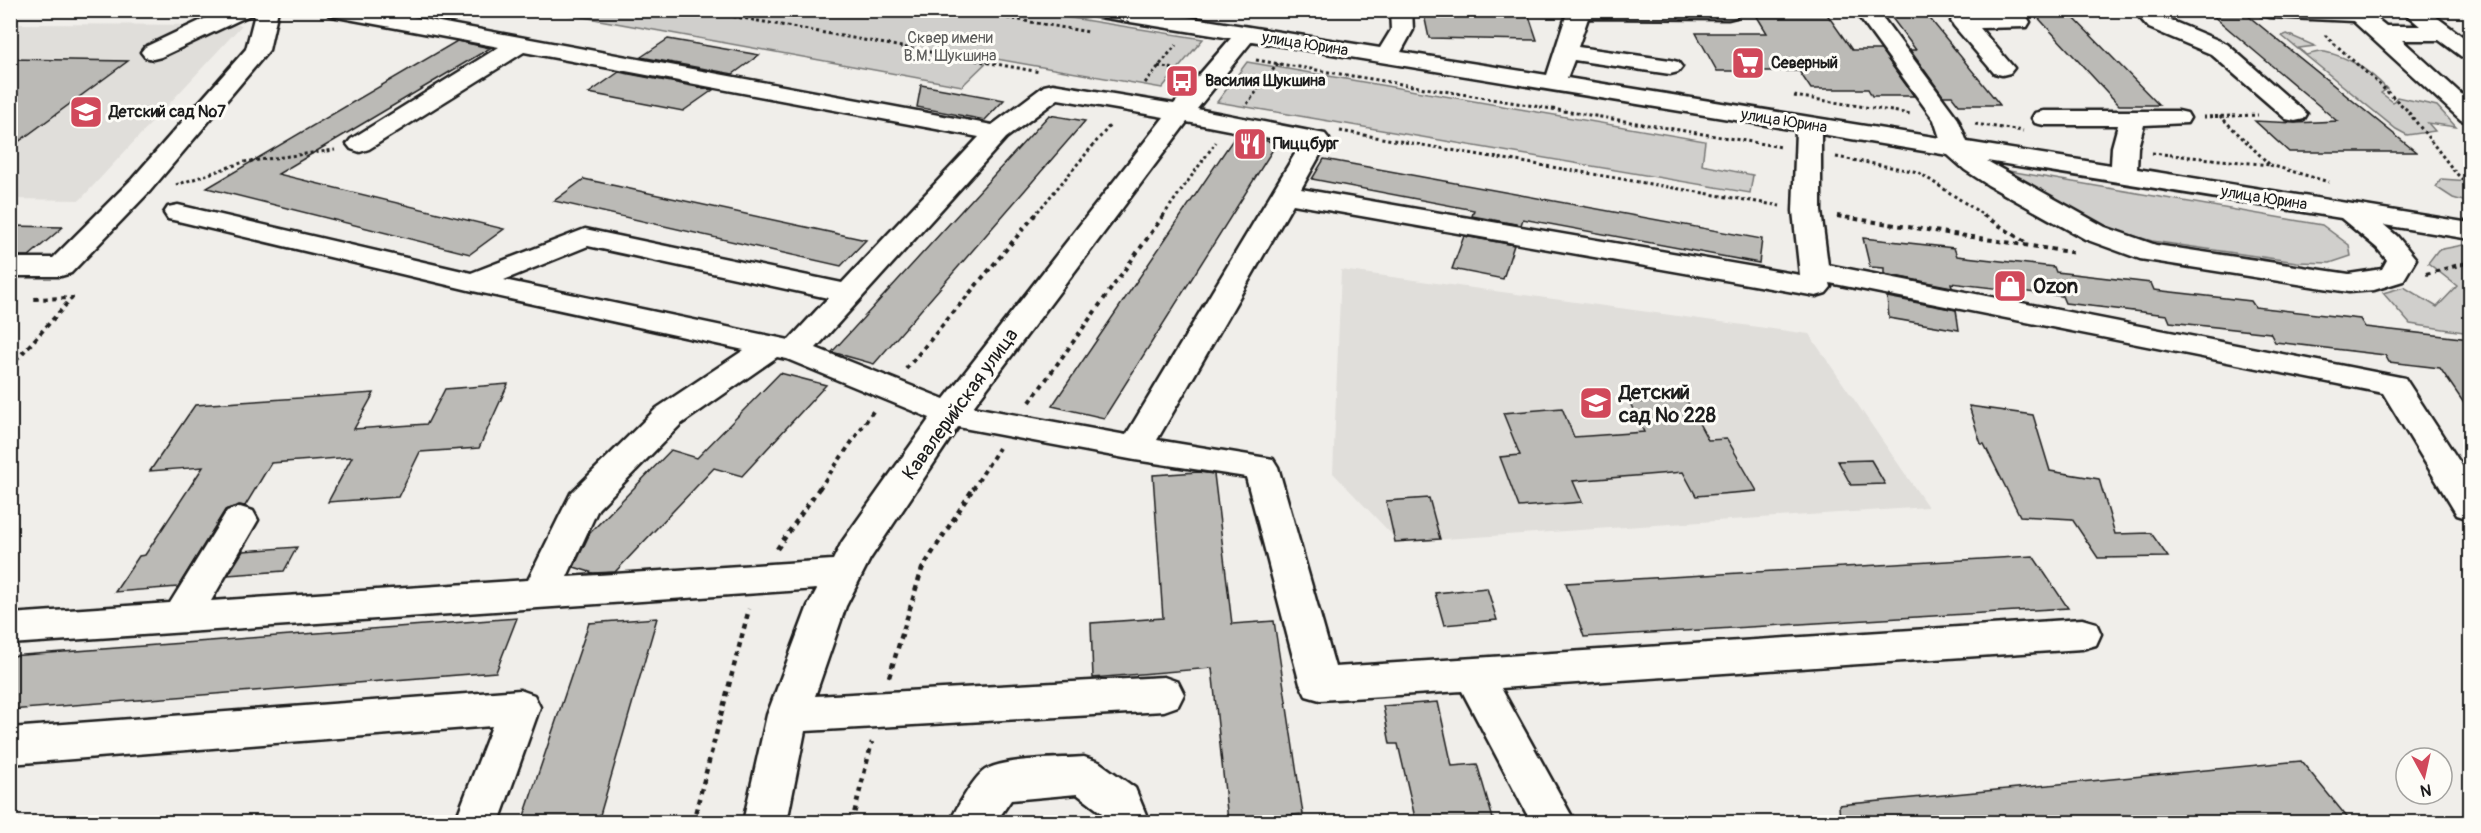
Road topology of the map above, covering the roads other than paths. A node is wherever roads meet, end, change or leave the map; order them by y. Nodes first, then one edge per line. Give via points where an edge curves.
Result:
1 (242, 10) edge
2 (267, 10) edge
3 (337, 10) edge
4 (1099, 10) edge
5 (1401, 10) edge
6 (1865, 10) edge
7 (2144, 10) edge
8 (2269, 10) edge
9 (2412, 10) edge
10 (1728, 12) dead end
11 (2299, 12) edge
12 (2355, 13) edge
13 (2020, 22) edge
14 (2381, 33) junction
15 (2444, 33) junction
16 (520, 44) junction
17 (1237, 45) junction
18 (153, 52) dead end
19 (1565, 52) junction
20 (2470, 52) edge
21 (1386, 57) junction
22 (1670, 67) dead end
23 (2002, 68) dead end
24 (1555, 84) junction
25 (2469, 110) edge
26 (1180, 112) junction
27 (2295, 114) road end
28 (2044, 118) dead end
29 (2133, 118) junction
30 (2178, 118) road end
31 (997, 133) junction
32 (1809, 138) junction
33 (360, 144) road end
34 (1957, 149) junction
35 (2124, 176) junction
36 (1285, 194) junction
37 (2350, 212) junction
38 (178, 213) dead end
39 (2470, 231) edge
40 (10, 267) edge
41 (1814, 271) junction
42 (473, 282) junction
43 (847, 293) junction
44 (783, 348) junction
45 (950, 414) junction
46 (1135, 448) junction
47 (2470, 506) edge
48 (240, 520) dead end
49 (842, 573) junction
50 (541, 593) junction
51 (182, 617) junction
52 (10, 629) edge
53 (2082, 634) dead end
54 (1473, 674) junction
55 (1164, 694) dead end
56 (788, 715) junction
57 (10, 746) edge
58 (477, 822) edge
59 (765, 822) edge
60 (972, 822) edge
61 (1127, 822) edge
62 (1553, 822) edge

1 - 18 street
2 - 40 street via 257,50 124,202 61,267
3 - 16 street
4 - 17 street, улица Юрина
5 - 21 street via 1402,30
6 - 34 street via 1946,119
7 - 27 street via 2157,23 2219,49
8 - 11 street
9 - 15 street
10 - 19 street via 1579,11
11 - 12 street
12 - 14 street
13 - 23 street via 1962,21
14 - 15 street
14 - 25 street
15 - 20 street
16 - 31 street
16 - 33 street
17 - 21 street, улица Юрина
17 - 26 street, Кавалерийская улица
19 - 22 street
19 - 24 street
21 - 24 street, улица Юрина
24 - 32 street, улица Юрина
26 - 31 street via 1053,91
26 - 36 street via 1316,139
26 - 45 street, Кавалерийская улица
28 - 29 street
29 - 30 street
29 - 35 street via 2124,147
31 - 43 street
32 - 34 street, улица Юрина
32 - 41 street via 1807,211
34 - 35 street, улица Юрина
34 - 37 street via 1974,164 2047,208 2095,233 2150,253 2349,283 2393,275 2402,259
35 - 37 street, улица Юрина
36 - 41 street via 1816,287
36 - 46 street
37 - 39 street, улица Юрина
38 - 42 street
41 - 47 street via 2394,385
42 - 43 street via 585,237
42 - 44 street
43 - 44 street
44 - 45 street
44 - 50 street via 669,416 583,502
45 - 46 street
45 - 49 street, Кавалерийская улица
46 - 54 street via 1261,467 1320,684
48 - 51 street
49 - 50 street
49 - 56 street, Кавалерийская улица
50 - 51 street
51 - 52 street
53 - 54 street
54 - 62 street
55 - 56 street
56 - 59 street, Кавалерийская улица
57 - 58 street via 520,707
60 - 61 street via 999,783 1084,775 1120,801

